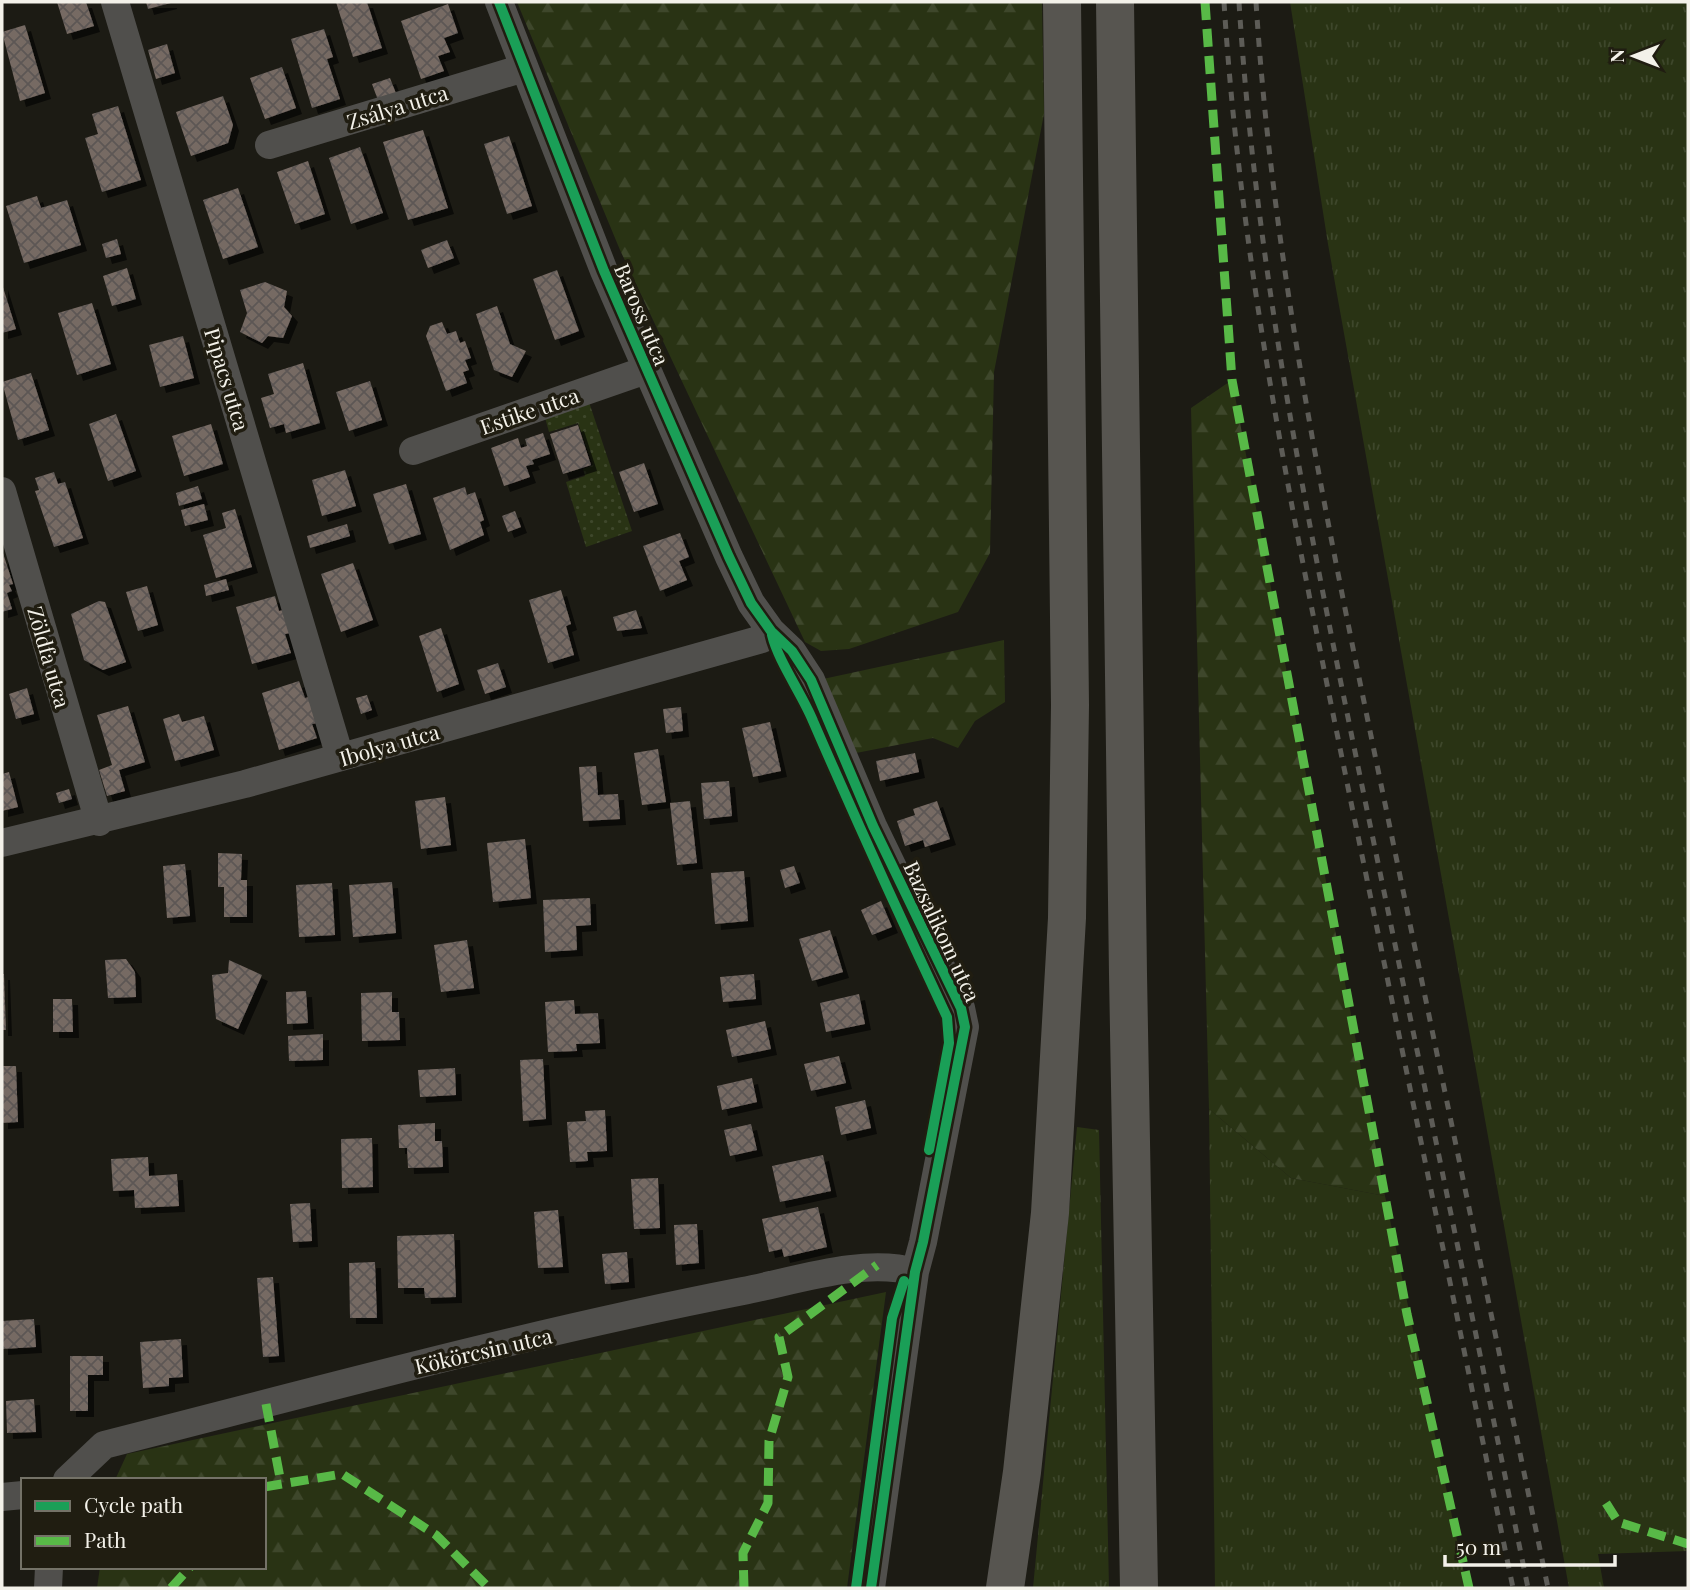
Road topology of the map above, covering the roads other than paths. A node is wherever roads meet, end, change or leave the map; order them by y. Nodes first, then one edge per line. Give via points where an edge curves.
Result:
1 (115, 2) edge
2 (499, 2) edge
3 (1062, 2) edge
4 (1115, 2) edge
5 (524, 68) junction
6 (269, 145) dead end
7 (646, 370) junction
8 (413, 451) dead end
9 (2, 491) edge
10 (771, 631) junction
11 (340, 757) junction
12 (99, 822) junction
13 (2, 843) edge
14 (915, 1272) junction
15 (69, 1478) edge
16 (21, 1495) edge
17 (2, 1497) edge
18 (49, 1569) edge
19 (48, 1588) edge
20 (871, 1588) edge
21 (1005, 1588) edge
22 (1139, 1588) edge

1 - 11 street, Pipacs utca
2 - 5 street, Baross utca
3 - 21 highway via 1068,918 1050,1213
4 - 22 highway
5 - 6 street, Zsálya utca
5 - 7 street, Baross utca
7 - 8 street, Estike utca
7 - 10 street, Baross utca via 751,603
9 - 12 street, Zöldfa utca
10 - 11 street, Ibolya utca via 762,639
10 - 14 street, Bazsalikom utca via 792,650 811,680 873,826 961,1009 961,1051
11 - 12 street, Ibolya utca
12 - 13 street, Ibolya utca
14 - 15 street, Kökörcsin utca via 877,1265 703,1299 420,1364 104,1445
14 - 20 street, Bazsalikom utca
16 - 17 street
18 - 19 street

